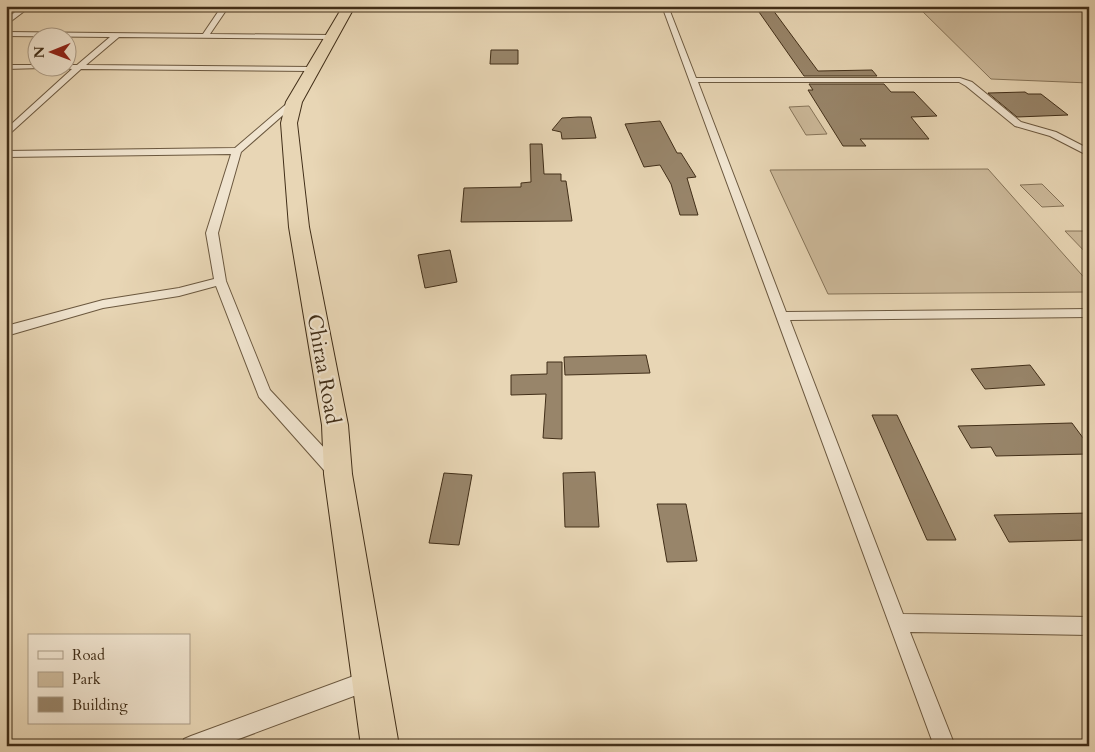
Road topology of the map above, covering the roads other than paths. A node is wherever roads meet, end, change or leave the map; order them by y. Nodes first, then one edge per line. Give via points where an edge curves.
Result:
1 (28, 6) edge
2 (226, 6) edge
3 (349, 6) edge
4 (665, 6) edge
5 (6, 23) edge
6 (6, 34) edge
7 (118, 34) junction
8 (206, 35) junction
9 (330, 37) junction
10 (6, 67) edge
11 (28, 67) edge
12 (79, 67) junction
13 (311, 69) junction
14 (692, 80) junction
15 (294, 102) junction
16 (6, 134) edge
17 (238, 151) junction
18 (1089, 153) edge
19 (6, 154) edge
20 (220, 281) junction
21 (1089, 313) edge
22 (781, 316) junction
23 (6, 331) edge
24 (338, 474) junction
25 (896, 623) junction
26 (1089, 626) edge
27 (371, 680) junction
28 (191, 746) edge
29 (380, 746) edge
30 (945, 746) edge

1 - 5 street
2 - 8 street
3 - 9 highway, Chiraa Road
4 - 14 street
6 - 7 street
7 - 8 street
7 - 12 street
8 - 9 street
9 - 13 highway, Chiraa Road
10 - 11 street
12 - 13 street
12 - 16 street
13 - 15 highway, Chiraa Road
14 - 18 street via 960,80 970,84 1018,124 1053,134
14 - 22 street
15 - 17 street
15 - 24 highway, Chiraa Road via 289,123 294,194 335,425
17 - 19 street
17 - 20 street via 212,233
20 - 23 street via 179,292 103,304
20 - 24 street via 264,393
21 - 22 street
22 - 25 street
24 - 27 highway, Chiraa Road
25 - 26 street
25 - 30 street
27 - 28 street
27 - 29 highway, Chiraa Road

